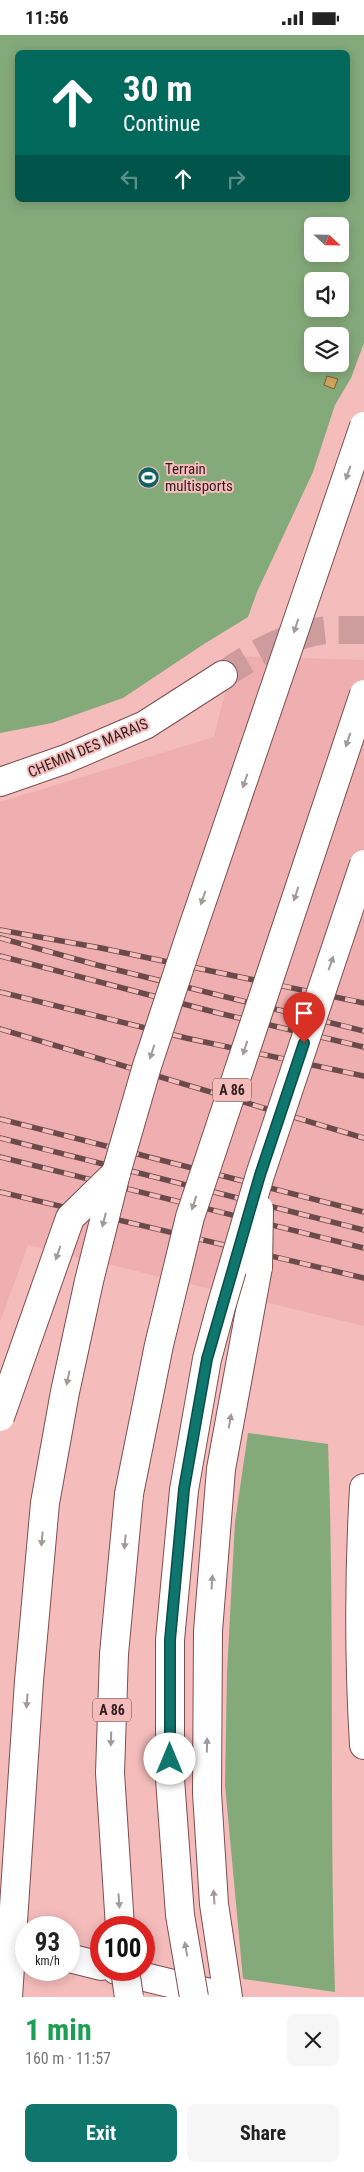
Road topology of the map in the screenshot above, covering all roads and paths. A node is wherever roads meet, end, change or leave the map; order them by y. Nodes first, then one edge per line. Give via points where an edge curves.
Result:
1 (364, 426) edge
2 (223, 675) tunnel mouth
3 (364, 694) edge
4 (0, 782) edge
5 (364, 864) edge
6 (116, 1173) junction
7 (260, 1175) junction
8 (0, 1417) edge
9 (364, 1488) edge
10 (364, 1745) edge
11 (119, 1916) edge
12 (0, 1942) edge
13 (15, 1945) edge
14 (155, 1979) edge
15 (127, 1981) edge
16 (8, 1997) edge
17 (129, 1997) edge
18 (194, 1997) edge
19 (227, 1997) edge

1 -> 6 main road, bridge via 191,933
2 - 4 main road, CHEMIN DES MARAIS via 145,725 66,759
3 -> 11 main road, A 86, bridge via 190,1217 159,1345 130,1494 114,1654 110,1773
7 -> 5 main road, bridge
6 -> 8 main road, bridge via 70,1218
6 -> 16 main road, bridge via 65,1392 45,1503 28,1681
18 -> 7 main road, bridge via 180,1915 170,1779 170,1640 184,1489 207,1359
19 -> 7 main road, bridge via 214,1904 207,1793 208,1631 221,1469 258,1267
9 - 10 main road via 361,1552
12 - 13 main road
14 - 19 main road
15 - 17 main road, bridge

